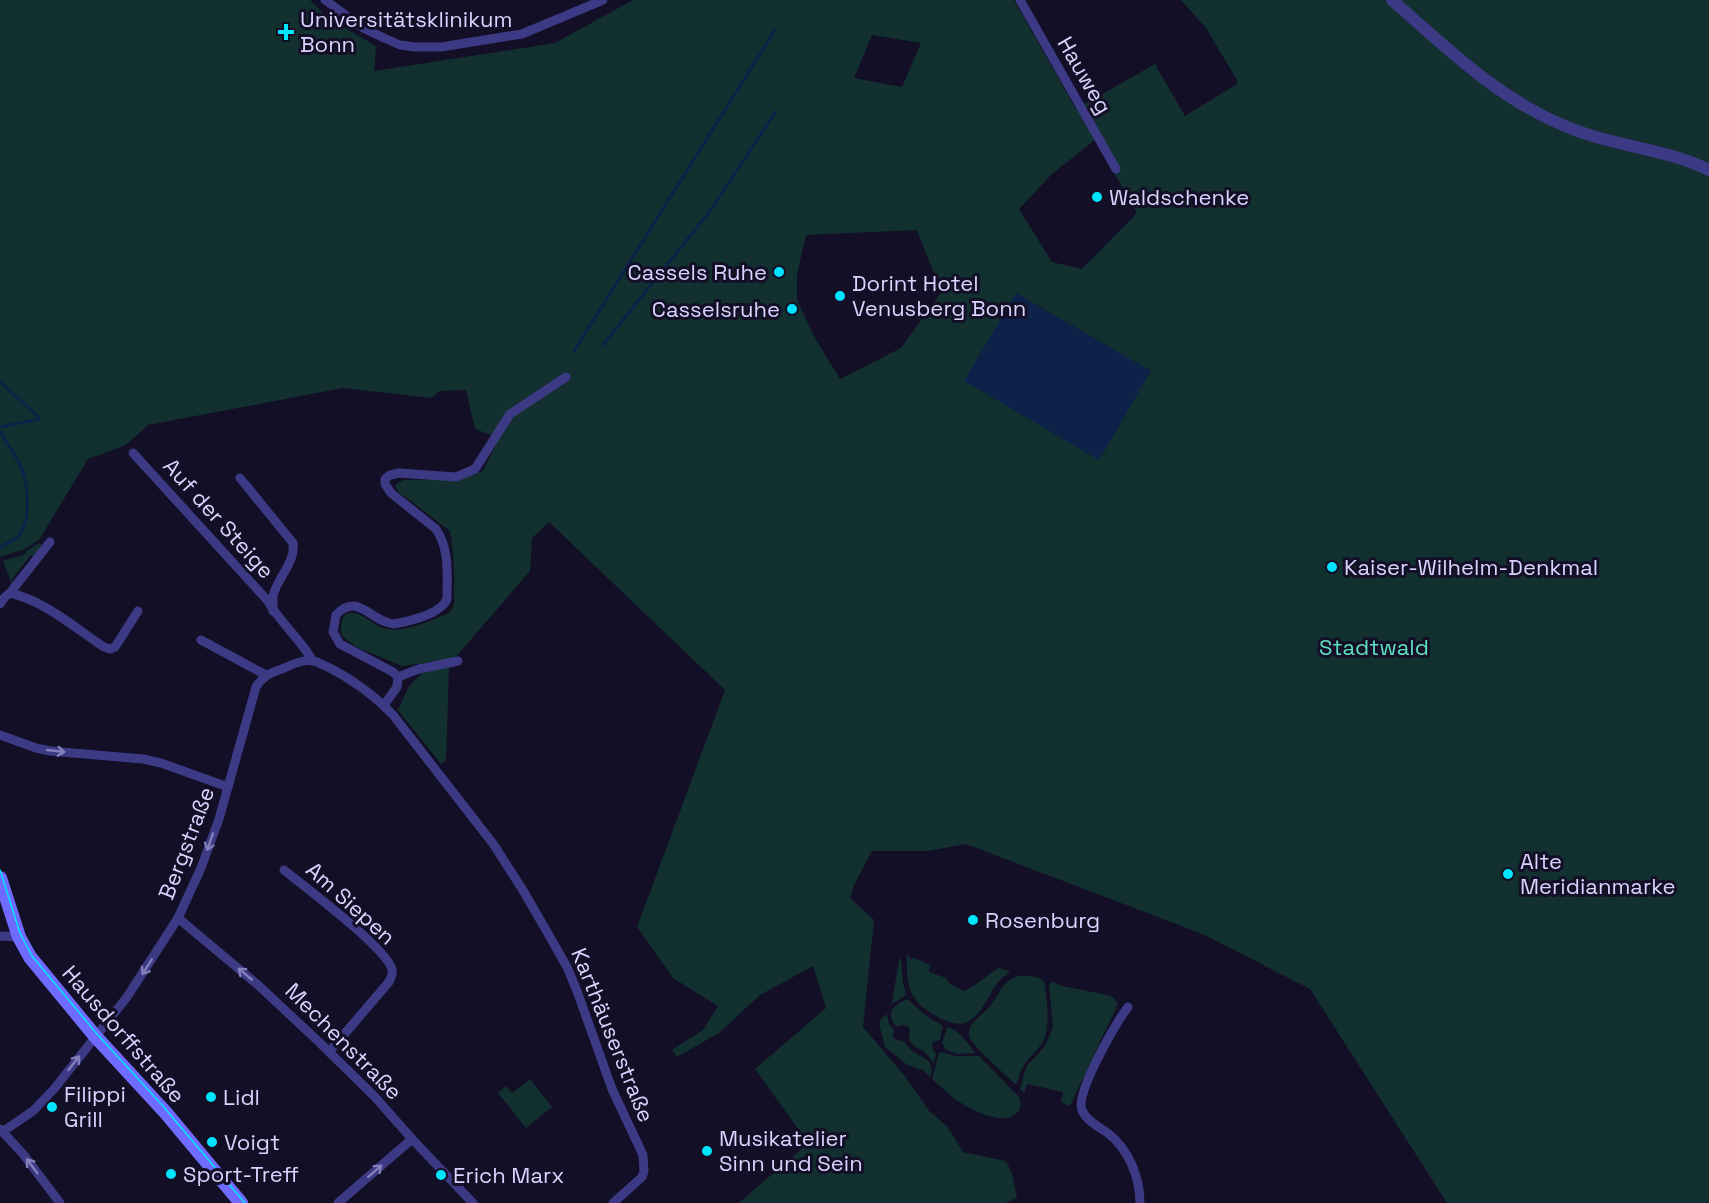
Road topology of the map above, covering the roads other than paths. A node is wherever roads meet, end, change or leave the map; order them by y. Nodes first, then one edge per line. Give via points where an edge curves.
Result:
1 (325, 0) edge
2 (603, 0) edge
3 (1020, 0) edge
4 (1392, 0) edge
5 (1116, 169) dead end
6 (1709, 170) edge
7 (566, 378) dead end
8 (133, 453) dead end
9 (240, 478) dead end
10 (50, 542) dead end
11 (10, 594) junction
12 (0, 604) edge
13 (138, 611) dead end
14 (273, 611) junction
15 (201, 640) dead end
16 (313, 661) junction
17 (458, 661) dead end
18 (266, 675) junction
19 (398, 677) junction
20 (384, 705) junction
21 (0, 735) edge
22 (228, 786) junction
23 (284, 870) dead end
24 (0, 878) edge
25 (178, 918) junction
26 (0, 936) edge
27 (19, 937) junction
28 (1128, 1007) dead end
29 (96, 1036) junction
30 (329, 1052) junction
31 (1, 1130) edge
32 (412, 1139) junction
33 (60, 1203) edge
34 (241, 1203) edge
35 (338, 1203) edge
36 (473, 1203) edge
37 (613, 1203) edge
38 (1140, 1203) edge

1 - 2 street via 357,24 400,45 441,47 522,34
3 - 5 street, Hauweg
4 - 6 street via 1484,80 1538,114 1581,132
7 - 19 street via 510,414 475,469 456,477 399,473 385,479 391,493 441,537 446,556 446,603 430,613 394,624 351,605 336,615 333,632 340,644
8 - 14 street, Auf der Steige
9 - 14 street, Auf der Steige via 293,543 292,556 273,595
10 - 11 street
11 - 12 street
11 - 13 street via 46,608 110,649
14 - 16 street, Auf der Steige
15 - 18 street
16 - 18 street via 299,662
16 - 20 street via 341,674
17 - 19 street
18 - 22 street, Bergstraße via 256,687
19 - 20 street via 397,687
20 - 37 street, Karthäuserstraße via 494,845 568,969 612,1089 643,1155 642,1177
21 -> 22 street via 50,751 161,763
22 -> 25 street, Bergstraße via 201,868
23 - 30 street, Am Siepen via 374,945 392,969 389,982
24 - 27 main road, Hausdorffstraße
25 -> 29 street, Bergstraße via 127,997
30 -> 25 street, Mechenstraße
26 - 27 street
27 - 29 main road, Hausdorffstraße via 30,957
28 - 38 street via 1115,1025 1080,1104 1088,1118 1122,1148 1135,1174
31 -> 29 street, Bergstraße via 33,1111
29 - 34 main road, Hausdorffstraße
30 - 32 street, Mechenstraße
33 -> 31 street
35 -> 32 street
32 - 36 street, Mechenstraße

